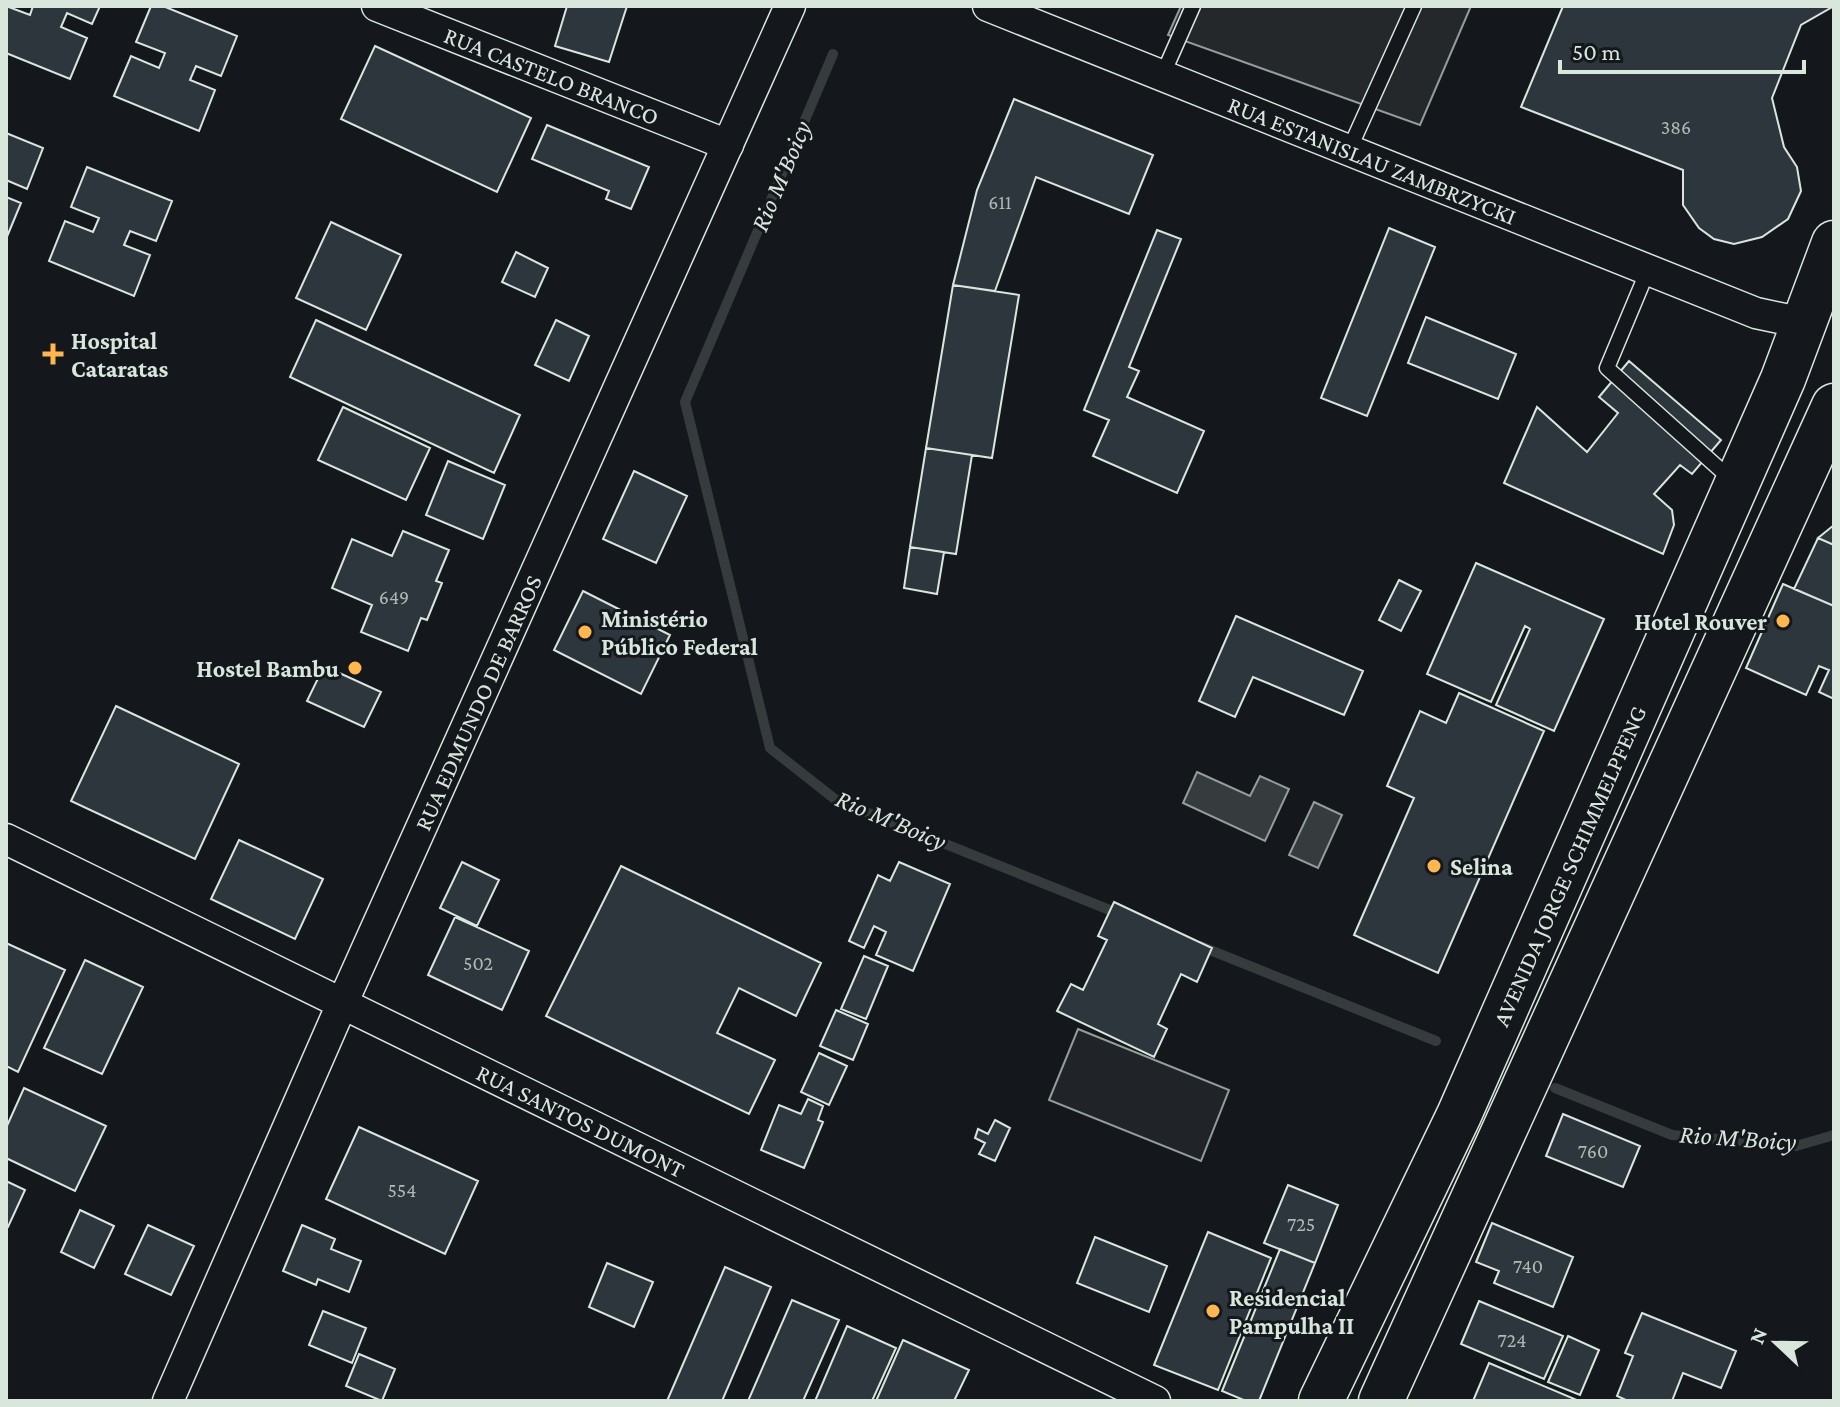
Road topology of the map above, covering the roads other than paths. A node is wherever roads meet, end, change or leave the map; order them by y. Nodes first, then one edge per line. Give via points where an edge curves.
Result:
1 (377, 6) edge
2 (790, 6) edge
3 (988, 6) edge
4 (1193, 6) edge
5 (1414, 6) edge
6 (1163, 74) junction
7 (728, 145) junction
8 (1349, 150) junction
9 (1834, 243) edge
10 (1648, 270) junction
11 (1810, 335) edge
12 (1834, 380) edge
13 (1834, 406) edge
14 (1834, 481) edge
15 (1737, 485) junction
16 (1783, 518) junction
17 (6, 839) edge
18 (342, 1004) junction
19 (168, 1401) edge
20 (1155, 1401) edge
21 (1321, 1401) edge
22 (1381, 1401) edge

1 - 7 street, RUA CASTELO BRANCO
2 - 7 street, RUA EDMUNDO DE BARROS
3 - 6 street, RUA ESTANISLAU ZAMBRZYCKI
4 - 6 lane
5 - 8 lane
6 - 8 street, RUA ESTANISLAU ZAMBRZYCKI
7 - 18 street, RUA EDMUNDO DE BARROS
8 - 10 street, RUA ESTANISLAU ZAMBRZYCKI
9 - 11 main road, AVENIDA JORGE SCHIMMELPFENG
10 - 11 street, RUA ESTANISLAU ZAMBRZYCKI
10 - 15 lane via 1607,368
11 - 12 main road
11 - 15 main road, AVENIDA JORGE SCHIMMELPFENG
13 - 16 main road, AVENIDA JORGE SCHIMMELPFENG
14 - 16 main road
15 - 21 main road, AVENIDA JORGE SCHIMMELPFENG via 1459,1115
16 - 22 main road, AVENIDA JORGE SCHIMMELPFENG
17 - 18 street, RUA SANTOS DUMONT
18 - 19 street, RUA EDMUNDO DE BARROS
18 - 20 street, RUA SANTOS DUMONT

